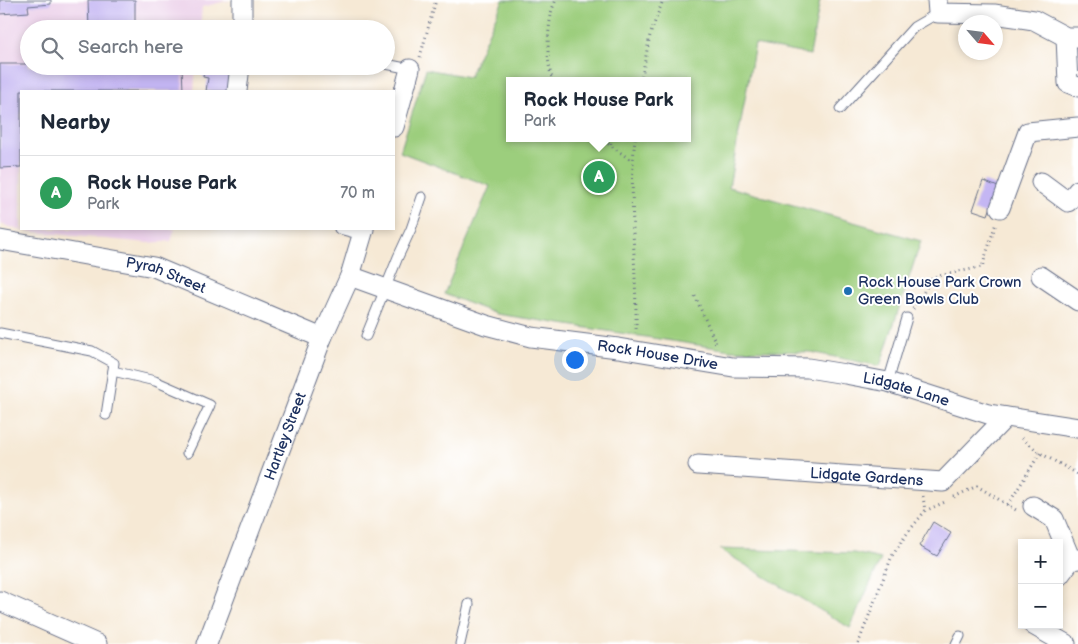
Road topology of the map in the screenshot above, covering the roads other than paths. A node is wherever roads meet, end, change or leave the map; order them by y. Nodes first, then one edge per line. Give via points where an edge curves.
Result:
1 (242, 0) edge
2 (937, 6) edge
3 (242, 20) edge
4 (1072, 37) edge
5 (395, 66) edge
6 (410, 69) joint
7 (239, 75) edge
8 (1078, 87) edge
9 (237, 90) edge
10 (840, 110) dead end
11 (395, 123) edge
12 (1078, 127) edge
13 (1041, 182) dead end
14 (1078, 190) edge
15 (422, 197) dead end
16 (1000, 208) road end
17 (347, 230) edge
18 (363, 232) edge
19 (0, 240) edge
20 (350, 276) junction
21 (1041, 276) dead end
22 (385, 288) junction
23 (1078, 301) edge
24 (907, 318) road end
25 (0, 333) edge
26 (366, 336) dead end
27 (322, 338) junction
28 (729, 367) joint
29 (113, 371) junction
30 (888, 382) junction
31 (106, 415) dead end
32 (1012, 418) junction
33 (1078, 428) edge
34 (187, 453) dead end
35 (698, 465) dead end
36 (1028, 510) road end
37 (1074, 560) edge
38 (1063, 572) edge
39 (0, 601) edge
40 (469, 604) dead end
41 (1040, 629) edge
42 (97, 644) edge
43 (207, 644) edge
44 (460, 644) edge
45 (1066, 644) edge

1 - 3 street
2 - 4 street via 1034,20
2 - 10 lane
4 - 8 street via 1068,83
5 - 6 lane
6 - 11 street
7 - 9 street
12 - 16 street via 1028,132
13 - 14 street via 1068,202
15 - 22 lane
17 - 18 lane
18 - 20 street, Hartley Street
19 - 27 street, Pyrah Street via 154,267
20 - 22 street, Rock House Drive
20 - 27 street, Hartley Street
21 - 23 street
22 - 26 lane
22 - 28 street, Rock House Drive via 486,325 531,337
24 - 30 lane
25 - 29 lane via 92,351 114,363
27 - 43 street, Hartley Street
28 - 30 street, Lidgate Lane via 808,368
29 - 31 lane
29 - 34 lane via 155,381 210,405
30 - 32 street, Lidgate Lane via 988,414
32 - 33 street, Lidgate Lane
32 - 35 street, Lidgate Gardens via 943,482
36 - 37 street via 1054,519
37 - 38 street
39 - 42 street
40 - 44 lane
41 - 45 street

